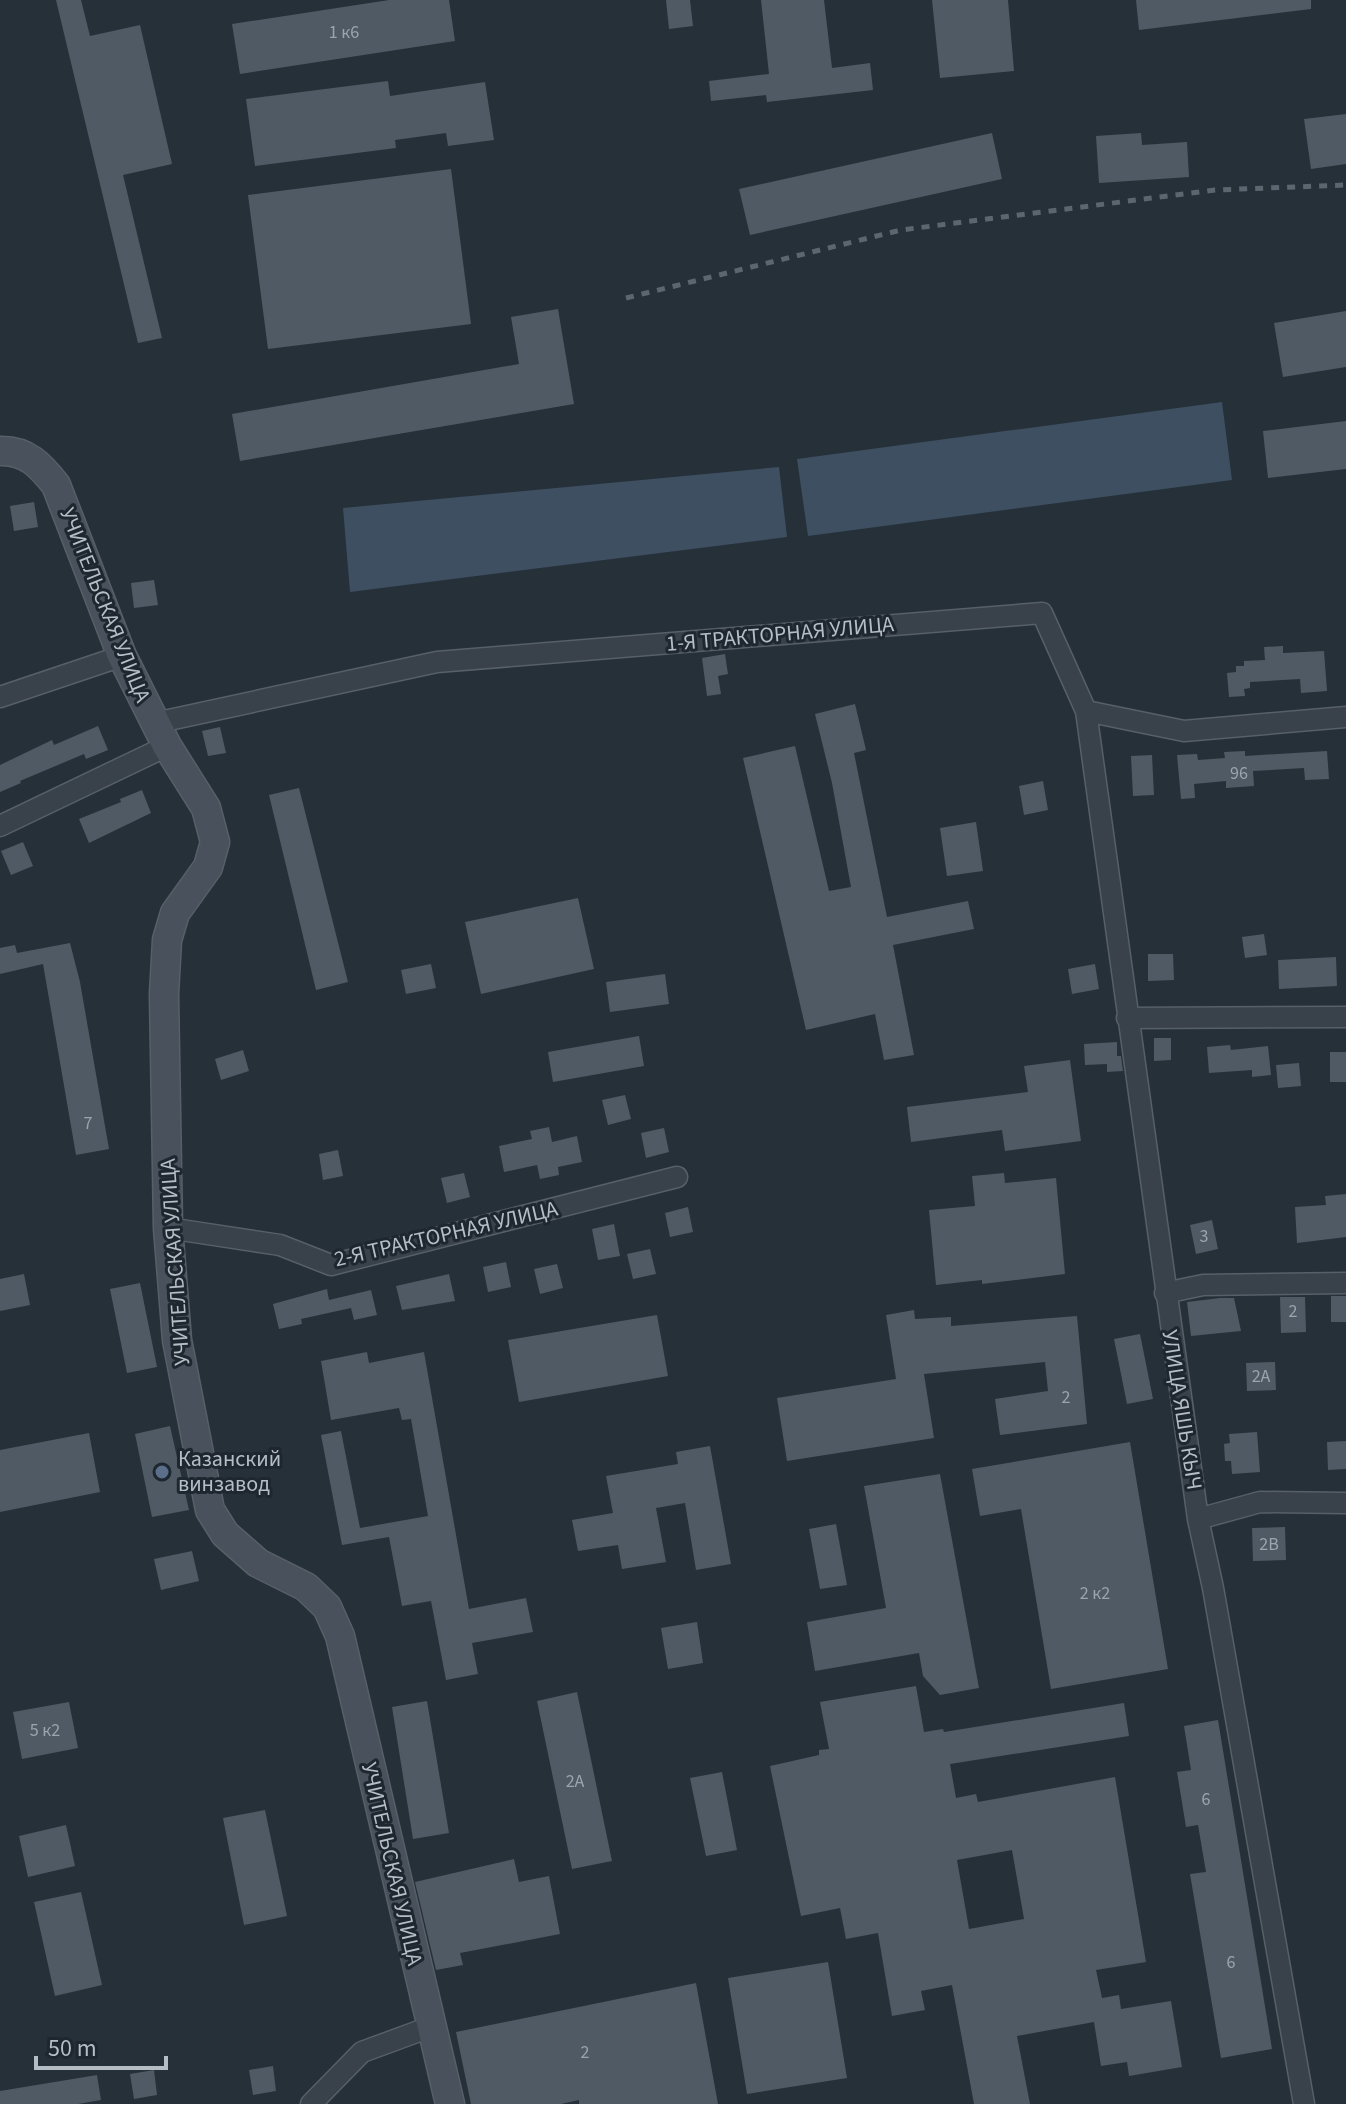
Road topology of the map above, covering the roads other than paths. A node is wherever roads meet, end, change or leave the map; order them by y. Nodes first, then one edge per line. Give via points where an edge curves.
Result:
1 (12, 452) edge
2 (122, 656) junction
3 (0, 697) edge
4 (1086, 711) junction
5 (1346, 717) edge
6 (161, 735) junction
7 (0, 826) edge
8 (1346, 1017) edge
9 (1127, 1018) junction
10 (677, 1177) dead end
11 (168, 1228) junction
12 (1346, 1283) edge
13 (1165, 1293) junction
14 (1346, 1503) edge
15 (1198, 1519) junction
16 (430, 2027) junction
17 (311, 2104) edge
18 (450, 2104) edge
19 (1304, 2104) edge

1 - 2 street, УЧИТЕЛЬСКАЯ УЛИЦА via 43,467 56,485
2 - 3 street
2 - 6 street, УЧИТЕЛЬСКАЯ УЛИЦА
4 - 5 street via 1184,731
4 - 6 street, 1-Я ТРАКТОРНАЯ УЛИЦА via 1042,613 437,662
4 - 9 street, УЛИЦА ЯШЬ КЫЧ
6 - 7 street
6 - 11 street, УЧИТЕЛЬСКАЯ УЛИЦА via 206,808 215,842 208,867 175,913 167,940
8 - 9 street
9 - 13 street, УЛИЦА ЯШЬ КЫЧ
10 - 11 street, 2-Я ТРАКТОРНАЯ УЛИЦА via 331,1265 280,1245
11 - 16 street, УЧИТЕЛЬСКАЯ УЛИЦА via 177,1340 210,1510 225,1534 258,1563 306,1587 327,1607 340,1636
12 - 13 street via 1203,1285
13 - 15 street, УЛИЦА ЯШЬ КЫЧ
14 - 15 street via 1260,1502
15 - 19 street, УЛИЦА ЯШЬ КЫЧ
16 - 17 street via 362,2052
16 - 18 street, УЧИТЕЛЬСКАЯ УЛИЦА

